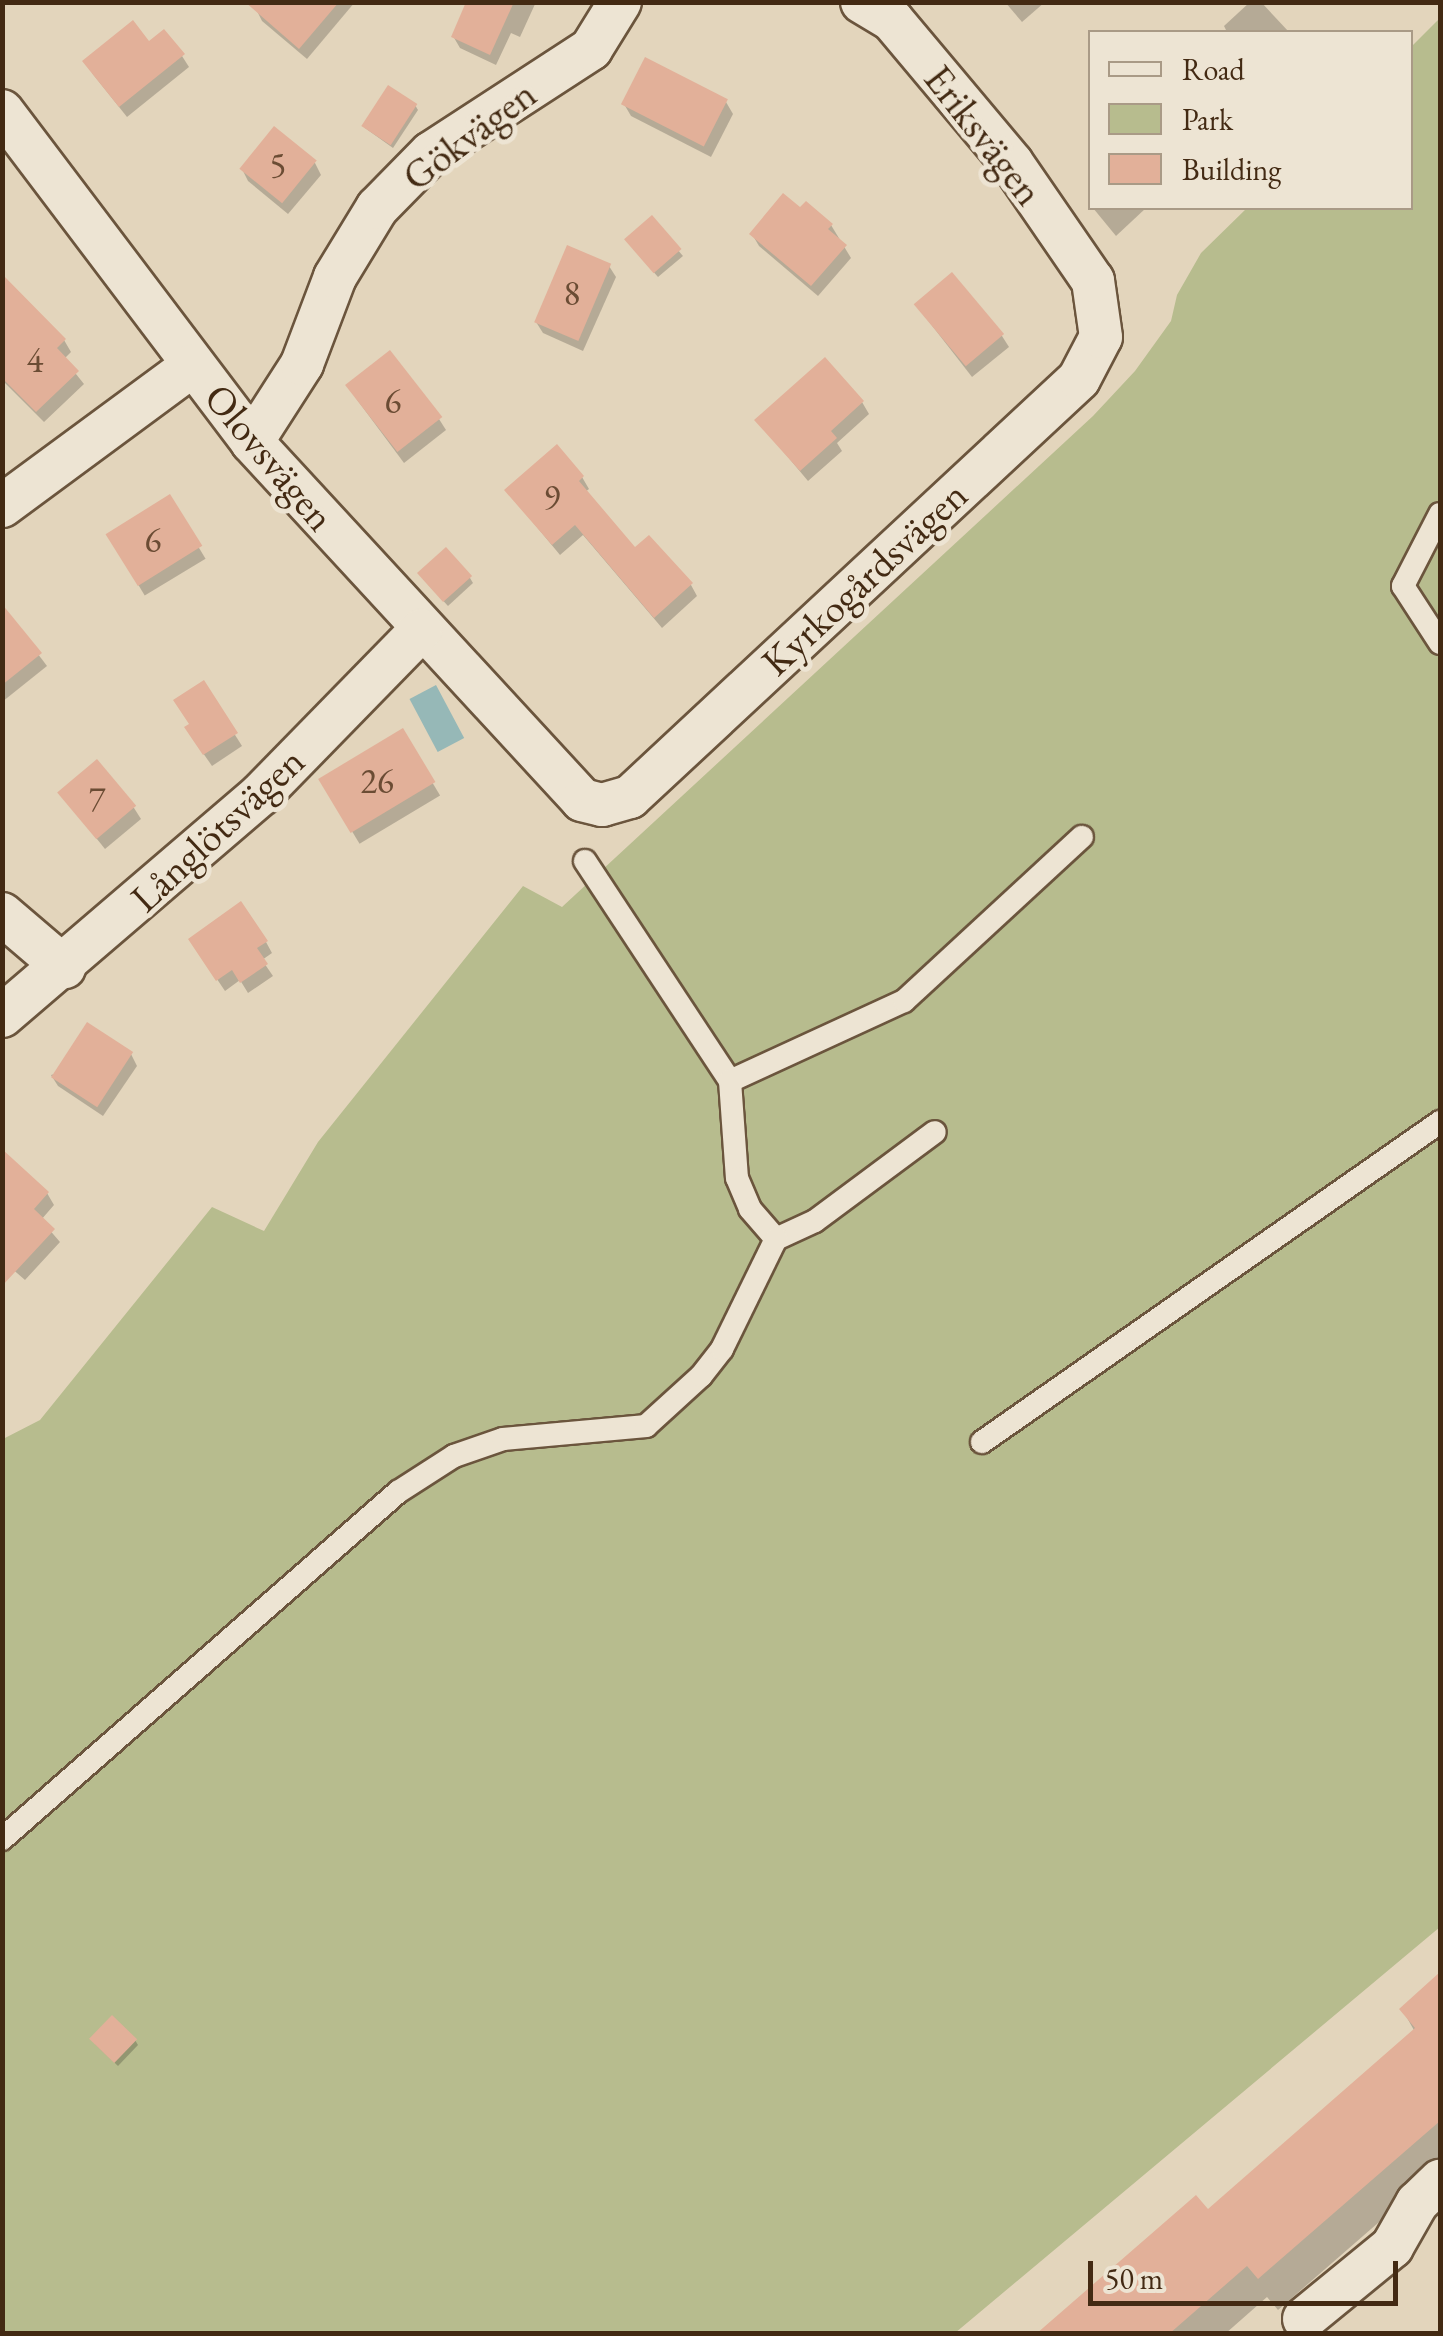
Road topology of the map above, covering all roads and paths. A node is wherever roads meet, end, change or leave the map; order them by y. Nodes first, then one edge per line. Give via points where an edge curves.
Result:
1 (620, 2) edge
2 (862, 2) edge
3 (2, 111) edge
4 (1094, 281) joint
5 (192, 365) junction
6 (252, 442) junction
7 (2, 506) edge
8 (1440, 514) edge
9 (420, 630) junction
10 (1440, 643) edge
11 (564, 780) joint
12 (1082, 837) dead end
13 (585, 861) dead end
14 (2, 914) edge
15 (64, 967) junction
16 (2, 1016) edge
17 (730, 1081) junction
18 (1440, 1122) edge
19 (935, 1132) dead end
20 (776, 1239) junction
21 (982, 1442) dead end
22 (2, 1839) edge
23 (1440, 2181) edge
24 (1304, 2319) dead end

1 - 6 street, Gökvägen via 592,49 431,153 376,208 335,276 302,364
2 - 4 street, Eriksvägen via 892,20 1012,162
3 - 5 street, Olovsvägen
4 - 11 street, Kyrkogårdsvägen via 1101,338 1078,379 630,797 602,806 582,800
5 - 6 street, Olovsvägen
5 - 7 street
6 - 9 street, Olovsvägen
8 - 10 lane via 1404,586
9 - 11 street, Olovsvägen
9 - 15 street, Långlötsvägen via 261,794
12 - 17 lane via 904,1001
13 - 17 lane
14 - 15 street
15 - 16 street, Långlötsvägen
17 - 20 lane via 737,1178 750,1209
18 - 21 lane
19 - 20 lane via 816,1221
20 - 22 lane via 722,1349 646,1426 503,1439 454,1456 398,1492
23 - 24 street via 1417,2203 1392,2247

